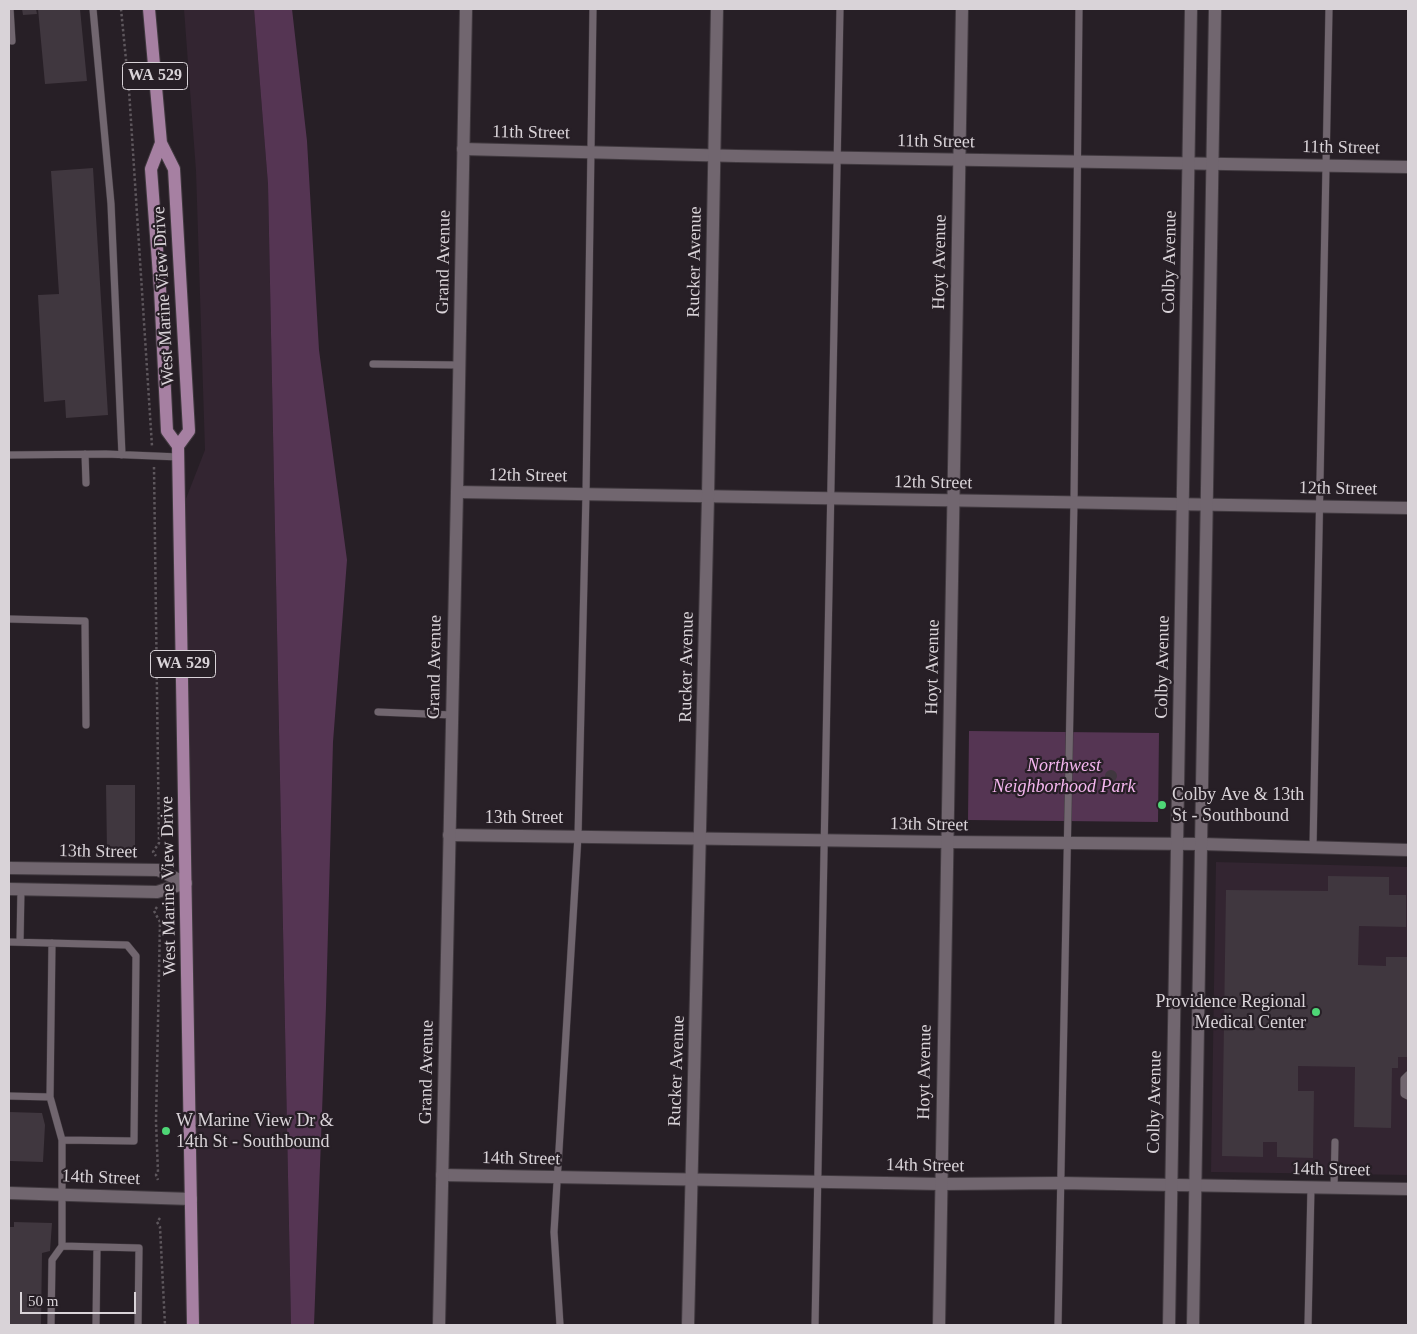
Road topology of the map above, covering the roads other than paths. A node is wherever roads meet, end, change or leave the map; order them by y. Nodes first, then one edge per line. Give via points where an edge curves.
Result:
1 (10, 9) edge
2 (93, 9) edge
3 (149, 9) edge
4 (466, 9) edge
5 (593, 9) edge
6 (717, 9) edge
7 (840, 9) edge
8 (962, 9) edge
9 (1079, 9) edge
10 (1191, 9) edge
11 (1215, 9) edge
12 (1329, 9) edge
13 (12, 41) dead end
14 (161, 144) junction
15 (463, 149) junction
16 (591, 152) junction
17 (714, 155) junction
18 (838, 158) junction
19 (959, 160) junction
20 (1076, 162) junction
21 (1189, 163) junction
22 (1213, 164) junction
23 (1326, 166) junction
24 (1408, 167) edge
25 (373, 364) dead end
26 (459, 365) junction
27 (178, 451) junction
28 (85, 454) junction
29 (122, 455) junction
30 (9, 456) edge
31 (86, 482) dead end
32 (458, 492) junction
33 (586, 494) junction
34 (708, 497) junction
35 (829, 498) junction
36 (954, 500) junction
37 (1074, 502) junction
38 (1183, 504) junction
39 (1207, 504) junction
40 (1319, 506) junction
41 (1408, 508) edge
42 (9, 619) edge
43 (378, 712) dead end
44 (452, 715) junction
45 (86, 725) dead end
46 (449, 834) junction
47 (578, 836) junction
48 (700, 838) junction
49 (823, 840) junction
50 (947, 842) junction
51 (1067, 844) junction
52 (1177, 844) junction
53 (1202, 844) junction
54 (1313, 847) junction
55 (1408, 850) edge
56 (9, 868) edge
57 (186, 883) junction
58 (15, 889) edge
59 (9, 942) edge
60 (20, 942) junction
61 (52, 943) junction
62 (1408, 1075) edge
63 (9, 1096) edge
64 (1408, 1096) edge
65 (50, 1097) junction
66 (62, 1140) junction
67 (1335, 1142) dead end
68 (442, 1175) junction
69 (556, 1177) junction
70 (691, 1180) junction
71 (816, 1182) junction
72 (941, 1184) junction
73 (1060, 1184) junction
74 (1171, 1185) junction
75 (1195, 1186) junction
76 (1311, 1187) junction
77 (1334, 1188) junction
78 (1408, 1189) edge
79 (9, 1193) edge
80 (61, 1195) junction
81 (191, 1199) junction
82 (62, 1246) junction
83 (97, 1247) junction
84 (51, 1325) edge
85 (96, 1325) edge
86 (138, 1325) edge
87 (193, 1325) edge
88 (439, 1325) edge
89 (560, 1325) edge
90 (688, 1325) edge
91 (815, 1325) edge
92 (939, 1325) edge
93 (1058, 1325) edge
94 (1169, 1325) edge
95 (1193, 1325) edge
96 (1308, 1325) edge

1 - 13 lane
2 - 29 lane via 111,204
3 - 14 main road, West Marine View Drive / WA 529
4 - 15 street, Grand Avenue
5 - 16 lane
6 - 17 street, Rucker Avenue
7 - 18 lane
8 - 19 street, Hoyt Avenue
9 - 20 lane
10 - 21 street, Colby Avenue
11 - 22 street
12 - 23 lane
14 - 27 main road, West Marine View Drive / WA 529 via 150,169 167,431
14 - 27 main road, West Marine View Drive / WA 529 via 174,169 182,290 189,431
15 - 16 street, 11th Street
15 - 26 street, Grand Avenue
16 - 17 street, 11th Street
16 - 33 lane
17 - 18 street, 11th Street
17 - 34 street, Rucker Avenue
18 - 19 street, 11th Street
18 - 35 lane
19 - 20 street, 11th Street
19 - 36 street, Hoyt Avenue
20 - 21 street, 11th Street
20 - 37 lane
21 - 22 street, 11th Street
21 - 38 street, Colby Avenue
22 - 23 street, 11th Street
22 - 39 street
23 - 24 street, 11th Street
23 - 40 lane
25 - 26 lane
26 - 32 street, Grand Avenue
27 - 29 lane via 153,456
27 - 57 main road, West Marine View Drive / WA 529
28 - 29 lane
28 - 30 lane
28 - 31 lane
32 - 33 street, 12th Street
32 - 44 street, Grand Avenue
33 - 34 street, 12th Street
33 - 47 lane
34 - 35 street, 12th Street
34 - 48 street, Rucker Avenue
35 - 36 street, 12th Street
35 - 49 lane
36 - 37 street, 12th Street
36 - 50 street, Hoyt Avenue
37 - 38 street, 12th Street
37 - 51 lane
38 - 39 street, 12th Street
38 - 52 street, Colby Avenue
39 - 40 street, 12th Street
39 - 53 street
40 - 41 street, 12th Street
40 - 54 lane
42 - 45 lane via 85,621
43 - 44 lane
44 - 46 street, Grand Avenue
46 - 47 street, 13th Street
46 - 68 street, Grand Avenue
47 - 48 street, 13th Street
47 - 69 lane
48 - 49 street, 13th Street
48 - 70 street, Rucker Avenue
49 - 50 street, 13th Street
49 - 71 lane
50 - 51 street, 13th Street
50 - 72 street, Hoyt Avenue
51 - 52 street, 13th Street
51 - 73 lane
52 - 53 street, 13th Street
52 - 74 street, Colby Avenue
53 - 54 street, 13th Street
53 - 75 street
54 - 55 street, 13th Street
56 - 57 street, 13th Street via 158,870
57 - 58 street via 158,892
57 - 81 main road, West Marine View Drive / WA 529
58 - 60 lane
59 - 60 lane
60 - 61 lane
61 - 65 lane
61 - 66 lane via 127,945 136,956 134,1141
62 - 64 lane via 1404,1079 1404,1094
63 - 65 lane
65 - 66 lane
66 - 80 lane
67 - 77 lane
68 - 69 street, 14th Street
68 - 88 street, Grand Avenue
69 - 70 street, 14th Street
69 - 89 lane via 554,1232
70 - 71 street, 14th Street
70 - 90 street, Rucker Avenue
71 - 72 street, 14th Street
71 - 91 lane
72 - 73 street, 14th Street
72 - 92 street, Hoyt Avenue
73 - 74 street, 14th Street
73 - 93 lane
74 - 75 street, 14th Street
74 - 94 street, Colby Avenue
75 - 76 street, 14th Street
75 - 95 street
76 - 77 street, 14th Street
76 - 96 lane
77 - 78 street, 14th Street
79 - 80 street, 14th Street
80 - 81 street, 14th Street
80 - 82 lane
81 - 87 main road, West Marine View Drive / WA 529
82 - 83 lane
82 - 84 lane via 52,1260
83 - 85 lane
83 - 86 lane via 139,1248

